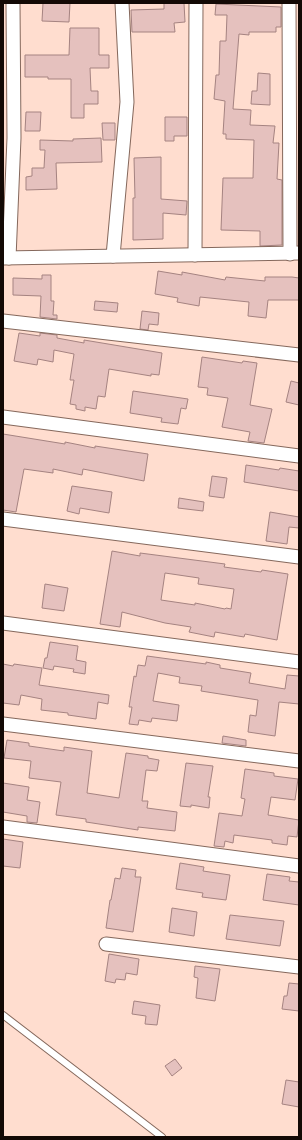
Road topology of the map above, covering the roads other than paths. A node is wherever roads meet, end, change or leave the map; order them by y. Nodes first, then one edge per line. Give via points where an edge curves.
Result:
1 (13, 3) edge
2 (122, 3) edge
3 (196, 3) edge
4 (289, 3) edge
5 (294, 253) edge
6 (195, 255) junction
7 (113, 256) junction
8 (6, 258) edge
9 (3, 321) edge
10 (299, 355) edge
11 (3, 417) edge
12 (299, 456) edge
13 (3, 519) edge
14 (299, 556) edge
15 (3, 623) edge
16 (299, 662) edge
17 (3, 724) edge
18 (299, 761) edge
19 (3, 827) edge
20 (299, 866) edge
21 (106, 944) dead end
22 (299, 967) edge
23 (3, 1015) edge
24 (162, 1137) edge

1 - 8 street via 14,138
2 - 7 street via 127,102
3 - 6 street
4 - 5 street
5 - 6 street
6 - 7 street
7 - 8 street
9 - 10 street
11 - 12 street
13 - 14 street
15 - 16 street
17 - 18 street
19 - 20 street
21 - 22 street
23 - 24 lane

